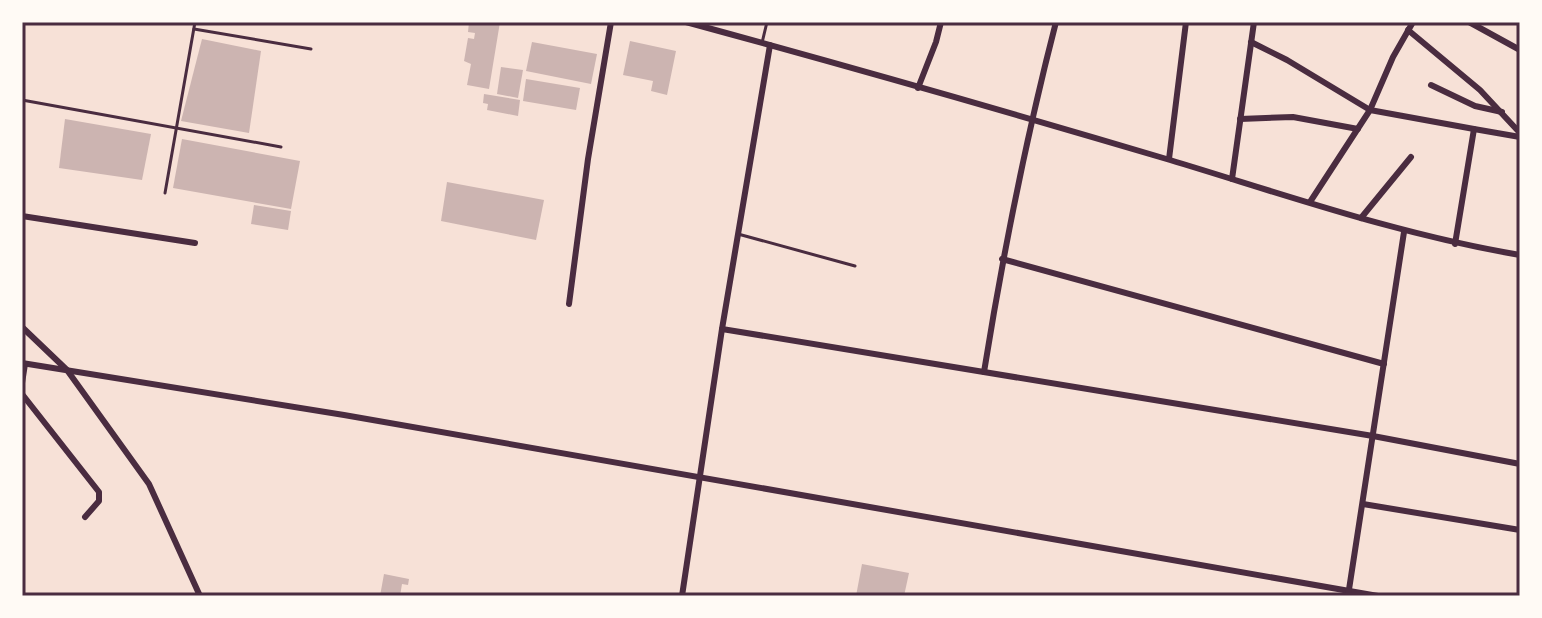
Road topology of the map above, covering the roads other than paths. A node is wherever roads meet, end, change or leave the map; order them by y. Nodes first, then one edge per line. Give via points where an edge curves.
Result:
1 (195, 22) edge
2 (611, 22) edge
3 (686, 22) edge
4 (767, 22) edge
5 (941, 22) edge
6 (1056, 22) edge
7 (1186, 22) edge
8 (1254, 22) edge
9 (1413, 22) edge
10 (1469, 22) edge
11 (194, 29) junction
12 (1408, 30) junction
13 (1251, 42) junction
14 (766, 44) junction
15 (311, 49) dead end
16 (1520, 50) edge
17 (1431, 85) dead end
18 (918, 88) junction
19 (22, 100) edge
20 (1370, 110) junction
21 (1502, 112) junction
22 (1240, 119) junction
23 (1031, 121) junction
24 (176, 127) junction
25 (1358, 129) junction
26 (1474, 129) junction
27 (1520, 135) edge
28 (281, 147) dead end
29 (1411, 157) dead end
30 (1169, 159) junction
31 (1232, 179) junction
32 (165, 193) dead end
33 (1310, 202) junction
34 (22, 216) edge
35 (1361, 218) junction
36 (1404, 232) junction
37 (738, 234) junction
38 (195, 243) dead end
39 (1455, 244) junction
40 (1520, 255) edge
41 (1002, 259) junction
42 (855, 266) dead end
43 (569, 304) dead end
44 (22, 327) edge
45 (722, 329) junction
46 (23, 363) edge
47 (1384, 364) junction
48 (67, 370) junction
49 (984, 372) junction
50 (22, 383) edge
51 (22, 394) edge
52 (1373, 436) junction
53 (1520, 464) edge
54 (700, 478) junction
55 (1363, 504) junction
56 (85, 517) dead end
57 (1520, 530) edge
58 (1348, 593) edge
59 (200, 596) edge
60 (682, 596) edge
61 (1378, 596) edge

1 - 11 lane
2 - 43 street
3 - 14 street
4 - 14 lane
5 - 18 street
6 - 23 street
7 - 30 street
8 - 13 street
9 - 12 street
10 - 16 street
11 - 15 lane
11 - 24 lane
12 - 20 street
12 - 21 street
13 - 20 street
13 - 22 street
14 - 18 street
14 - 37 street
17 - 21 street
18 - 23 street
19 - 24 lane
20 - 25 street
20 - 26 street
21 - 27 street
22 - 25 street via 1293,117
22 - 31 street
23 - 30 street
23 - 41 street
24 - 28 lane
24 - 32 lane
25 - 33 street
26 - 27 street
26 - 39 street
29 - 35 street
30 - 31 street
31 - 33 street
33 - 35 street
34 - 38 street
35 - 36 street
36 - 39 street
36 - 47 street
37 - 42 lane
37 - 45 street
39 - 40 street
41 - 47 street
41 - 49 street
44 - 48 street
45 - 49 street
45 - 54 street
46 - 48 street
46 - 50 street
47 - 52 street
48 - 54 street
48 - 59 street via 149,484
49 - 52 street
51 - 56 street via 99,492 99,501
52 - 53 street
52 - 55 street
54 - 58 street
54 - 60 street
55 - 57 street
55 - 58 street
58 - 61 street

